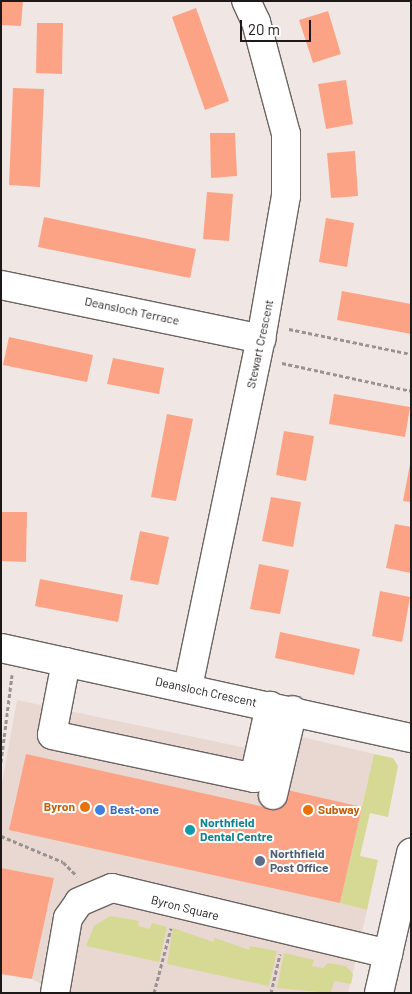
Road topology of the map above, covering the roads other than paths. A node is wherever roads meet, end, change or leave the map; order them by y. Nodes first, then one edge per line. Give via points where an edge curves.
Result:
1 (246, 1) edge
2 (1, 285) edge
3 (261, 340) junction
4 (8, 649) edge
5 (66, 662) junction
6 (188, 687) junction
7 (282, 708) junction
8 (411, 738) edge
9 (274, 795) dead end
10 (411, 853) edge
11 (388, 954) junction
12 (55, 993) edge
13 (379, 993) edge

1 - 3 street, Stewart Crescent via 259,30 286,134 286,196
2 - 3 street, Deansloch Terrace
3 - 6 street, Stewart Crescent
4 - 5 street, Deansloch Crescent
5 - 6 street, Deansloch Crescent
5 - 7 street via 52,735 254,778
6 - 7 street, Deansloch Crescent
7 - 8 street, Deansloch Crescent
7 - 9 street
10 - 11 street
11 - 12 street, Byron Square via 176,907 112,888 93,893 78,902 68,918
11 - 13 street

